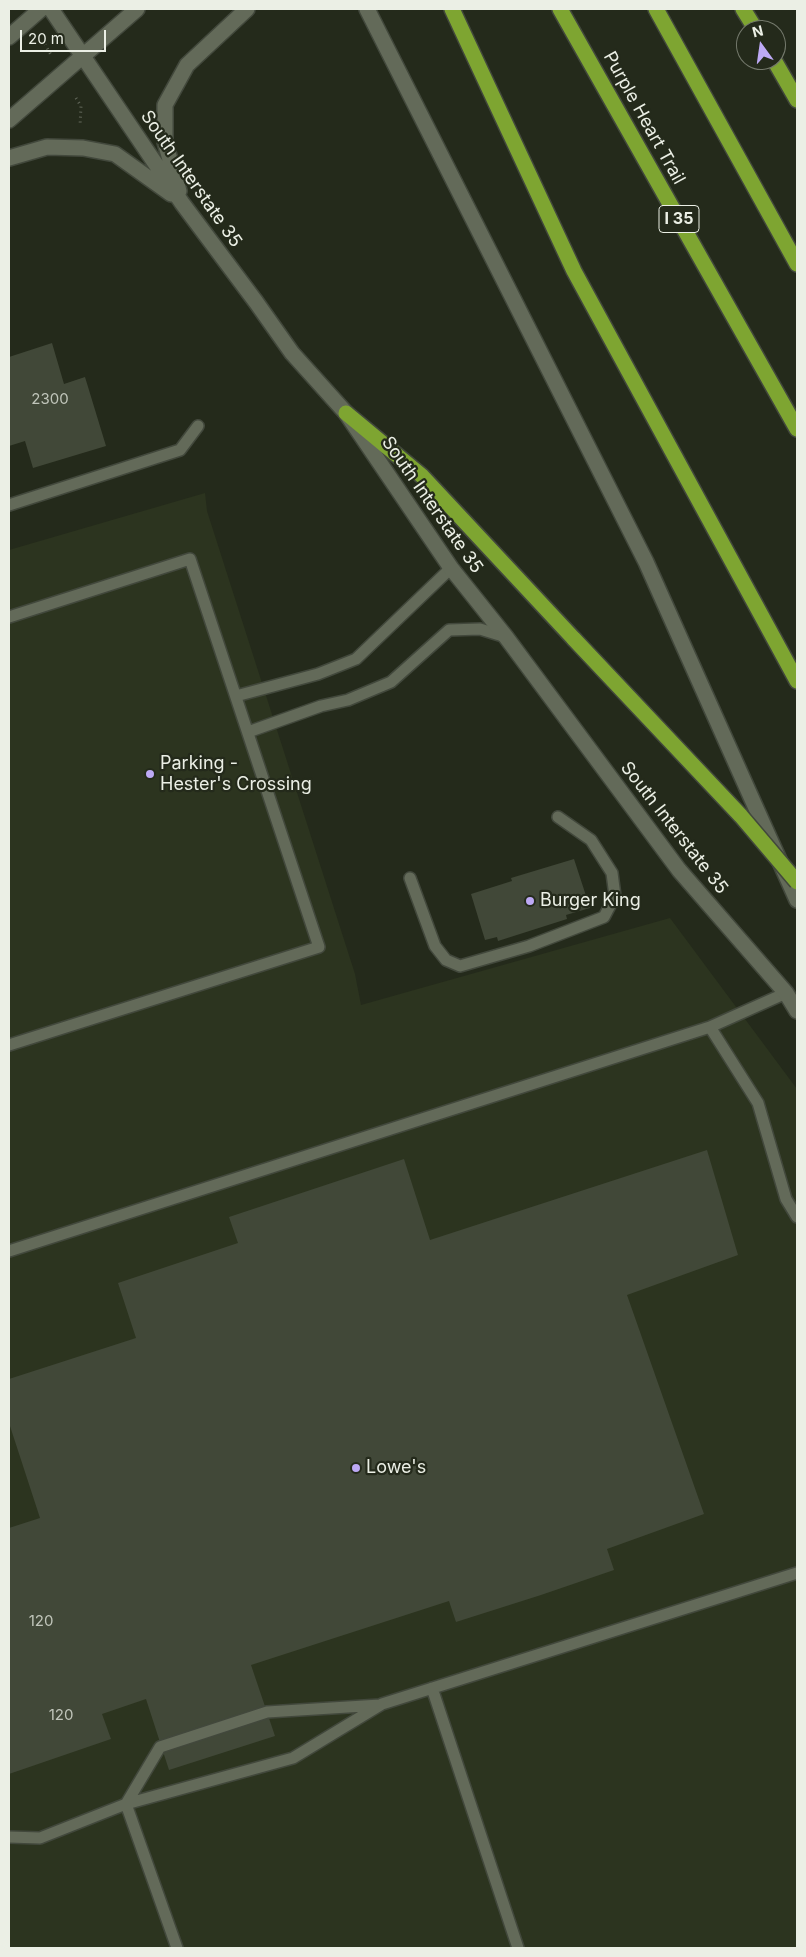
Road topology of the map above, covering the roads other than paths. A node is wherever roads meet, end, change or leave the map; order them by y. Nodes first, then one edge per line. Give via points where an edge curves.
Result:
1 (41, 9) edge
2 (51, 9) edge
3 (137, 9) edge
4 (247, 9) edge
5 (367, 9) edge
6 (452, 9) edge
7 (560, 9) edge
8 (656, 9) edge
9 (743, 9) edge
10 (750, 20) edge
11 (9, 38) edge
12 (82, 55) junction
13 (780, 70) edge
14 (797, 100) edge
15 (9, 120) edge
16 (9, 158) edge
17 (182, 203) junction
18 (797, 264) edge
19 (346, 413) junction
20 (198, 426) dead end
21 (797, 429) edge
22 (9, 505) edge
23 (451, 568) junction
24 (9, 617) edge
25 (506, 637) junction
26 (797, 681) edge
27 (236, 696) junction
28 (248, 732) junction
29 (558, 817) dead end
30 (410, 878) dead end
31 (797, 882) edge
32 (797, 900) edge
33 (786, 993) junction
34 (797, 1010) edge
35 (710, 1028) junction
36 (9, 1045) edge
37 (797, 1217) edge
38 (9, 1251) edge
39 (797, 1573) edge
40 (432, 1688) junction
41 (382, 1704) junction
42 (126, 1804) junction
43 (9, 1837) edge
44 (177, 1948) edge
45 (518, 1948) edge

1 - 11 main road
2 - 12 main road, South Interstate 35
3 - 12 main road
4 - 17 main road via 187,65 165,105 165,142
5 - 32 main road via 646,562
6 - 26 highway via 574,271
7 - 21 highway, Purple Heart Trail / I 35
8 - 18 highway
9 - 10 highway
12 - 15 main road
12 - 17 main road, South Interstate 35
13 - 14 highway
16 - 17 main road via 47,147 84,148 115,154
17 - 19 main road, South Interstate 35 via 292,353
19 - 23 main road, South Interstate 35
19 - 31 highway, bridge via 422,476 740,816
20 - 22 lane via 180,450
23 - 25 main road, South Interstate 35
23 - 27 lane via 356,659 318,674
24 - 27 lane via 190,559
25 - 28 lane via 480,629 448,630 391,682 348,700 321,706
25 - 33 main road, South Interstate 35 via 679,870
27 - 28 lane
28 - 36 lane via 319,947
29 - 30 lane via 590,840 612,873 615,896 604,917 529,946 460,966 446,960 436,946
33 - 34 main road, South Interstate 35
33 - 35 lane
35 - 37 lane via 758,1103 786,1198
35 - 38 lane
39 - 40 lane
40 - 41 lane
40 - 45 lane
41 - 42 lane via 293,1758
41 - 42 lane via 266,1712 160,1747
42 - 43 lane via 40,1838
42 - 44 lane

